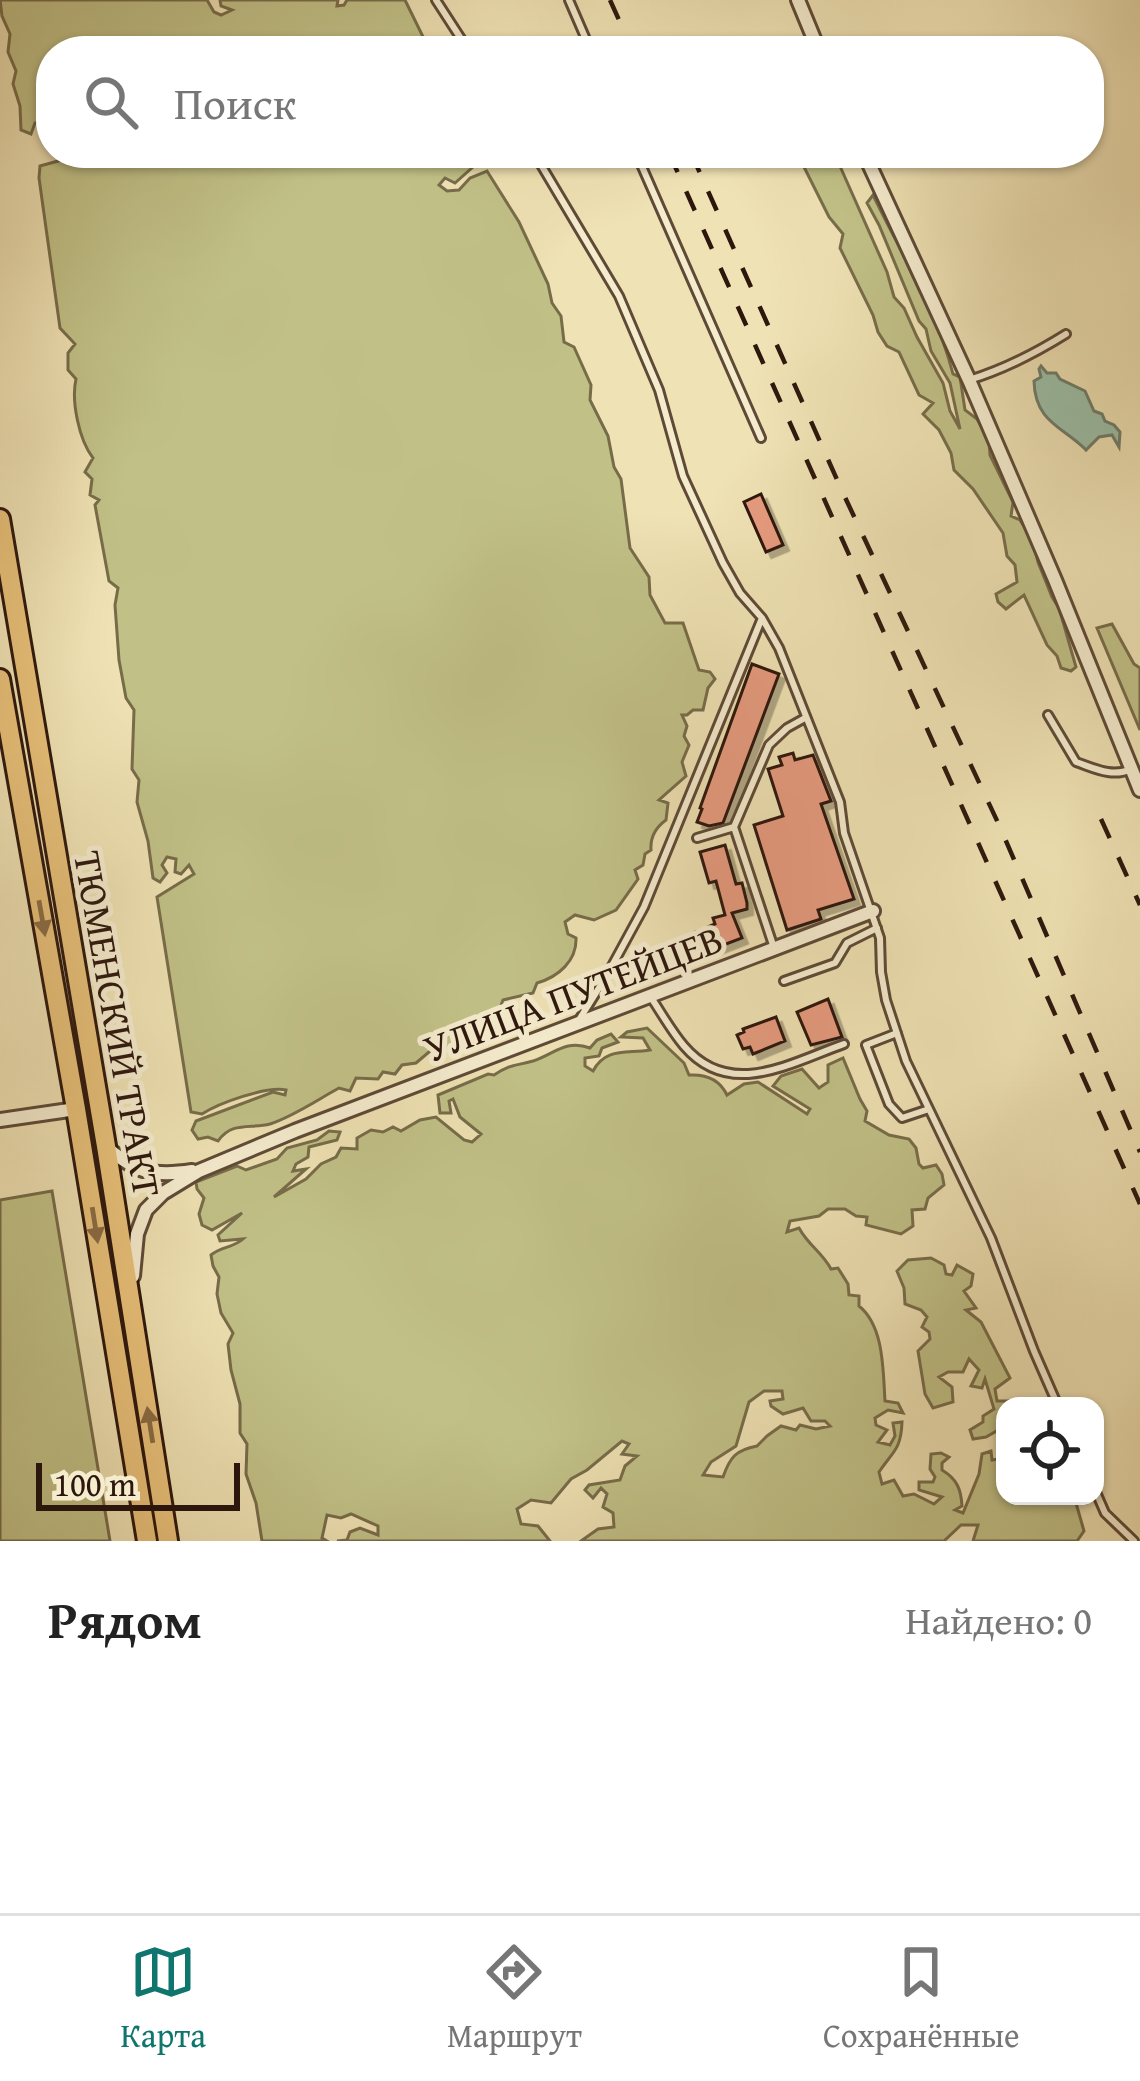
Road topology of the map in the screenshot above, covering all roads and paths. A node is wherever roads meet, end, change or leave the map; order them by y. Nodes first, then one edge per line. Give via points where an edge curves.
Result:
1 (436, 0) edge
2 (568, 0) edge
3 (798, 0) edge
4 (459, 36) edge
5 (584, 36) edge
6 (813, 36) edge
7 (543, 168) edge
8 (643, 168) edge
9 (871, 168) edge
10 (1066, 334) dead end
11 (970, 380) junction
12 (761, 438) dead end
13 (0, 519) edge
14 (762, 618) junction
15 (0, 679) edge
16 (1048, 715) dead end
17 (805, 718) junction
18 (1131, 769) junction
19 (1139, 788) edge
20 (734, 827) junction
21 (697, 838) dead end
22 (873, 911) junction
23 (878, 928) junction
24 (774, 948) junction
25 (784, 982) dead end
26 (650, 996) junction
27 (577, 1023) junction
28 (897, 1033) junction
29 (844, 1043) dead end
30 (929, 1108) junction
31 (76, 1109) junction
32 (0, 1120) edge
33 (106, 1147) junction
34 (199, 1171) junction
35 (132, 1309) junction
36 (1054, 1397) edge
37 (1101, 1505) edge
38 (147, 1541) edge
39 (168, 1541) edge
40 (1134, 1541) edge

1 - 4 lane
2 - 5 lane
3 - 6 street
7 - 14 lane via 619,296 683,476 740,593
8 - 12 lane
9 - 11 street
10 - 11 lane
11 - 18 street
13 - 33 main road, ТЮМЕНСКИЙ ТРАКТ
14 - 17 lane
14 - 27 lane via 644,907
15 -> 31 main road, ТЮМЕНСКИЙ ТРАКТ
16 - 18 lane via 1076,762
17 - 20 lane via 769,745
17 - 22 lane
18 - 19 street
20 - 21 lane
20 - 24 lane
22 - 23 lane
22 - 24 street, УЛИЦА ПУТЕЙЦЕВ
23 - 25 lane via 848,943 835,963
23 - 28 lane
24 - 26 street, УЛИЦА ПУТЕЙЦЕВ
26 - 27 street, УЛИЦА ПУТЕЙЦЕВ
26 - 29 lane via 682,1045 722,1073 756,1074
27 - 34 street, УЛИЦА ПУТЕЙЦЕВ
28 - 30 lane
28 - 30 lane via 866,1046 889,1104 902,1118
30 - 36 lane
31 - 32 street
31 -> 38 main road, ТЮМЕНСКИЙ ТРАКТ
33 - 34 street via 146,1172
33 - 35 main road, ТЮМЕНСКИЙ ТРАКТ
34 - 35 street via 146,1210 134,1252
39 -> 35 main road, ТЮМЕНСКИЙ ТРАКТ
37 - 40 lane

